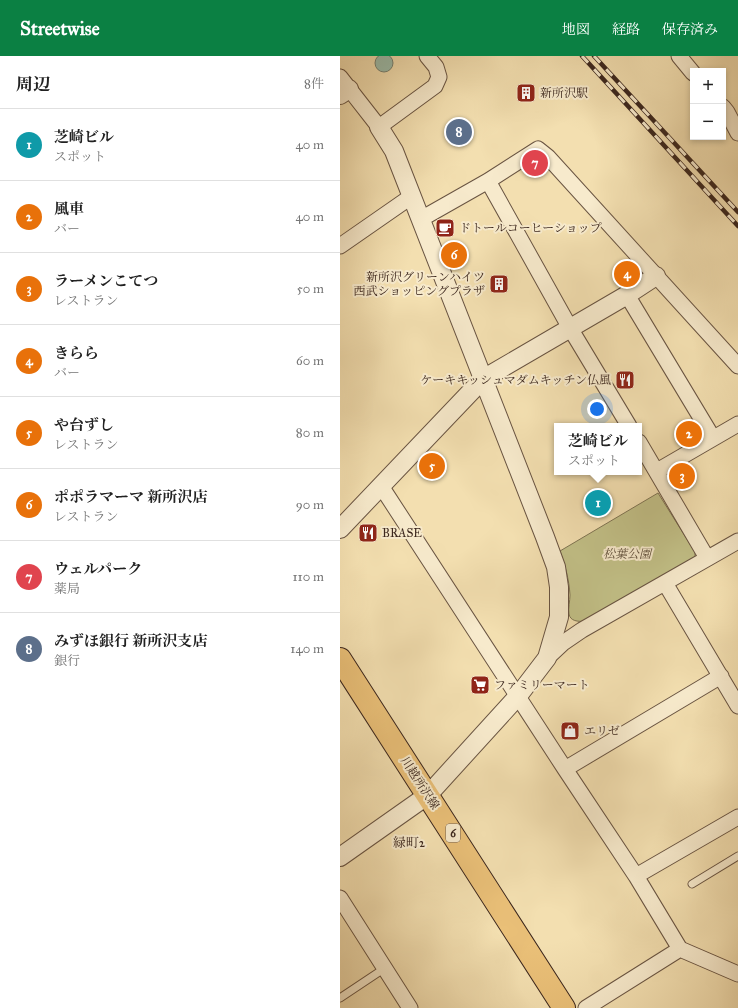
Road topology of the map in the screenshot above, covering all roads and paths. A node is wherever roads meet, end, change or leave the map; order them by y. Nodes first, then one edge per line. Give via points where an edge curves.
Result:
1 (427, 56) edge
2 (679, 56) edge
3 (690, 69) edge
4 (343, 87) edge
5 (726, 111) edge
6 (379, 127) junction
7 (738, 132) edge
8 (488, 181) junction
9 (412, 196) junction
10 (421, 219) junction
11 (340, 246) edge
12 (656, 276) junction
13 (628, 295) junction
14 (570, 328) junction
15 (738, 366) edge
16 (483, 379) junction
17 (627, 423) edge
18 (738, 424) edge
19 (713, 438) junction
20 (642, 447) edge
21 (656, 471) junction
22 (381, 486) junction
23 (340, 529) edge
24 (738, 541) edge
25 (707, 558) junction
26 (665, 583) junction
27 (547, 658) junction
28 (340, 659) edge
29 (721, 676) junction
30 (518, 696) junction
31 (738, 706) edge
32 (565, 770) junction
33 (428, 795) junction
34 (738, 817) edge
35 (738, 856) edge
36 (340, 857) edge
37 (636, 876) junction
38 (692, 884) dead end
39 (340, 898) edge
40 (680, 949) junction
41 (385, 968) junction
42 (738, 974) edge
43 (340, 998) edge
44 (410, 1008) edge
45 (564, 1008) edge
46 (586, 1008) edge

1 - 6 street via 436,67 439,77 435,86
2 - 3 street
4 - 6 street
5 - 7 street
6 - 9 street via 394,151
8 - 10 street
8 - 12 street via 538,149
8 - 14 street
9 - 10 street
9 - 11 street
10 - 16 street
12 - 13 street
12 - 15 street
13 - 14 street
13 - 19 street
14 - 16 street
14 - 17 street
16 - 22 street
16 - 27 street via 558,576 559,617
18 - 19 street
19 - 21 street
20 - 21 street
21 - 25 street
22 - 23 street
22 - 30 street
24 - 25 street
25 - 26 street
26 - 27 street via 582,630
26 - 29 street
27 - 30 street
28 - 33 main road, 川越所沢線 / 6
29 - 31 street
29 - 32 street
30 - 32 street
30 - 33 street
32 - 37 street
33 - 36 street
33 - 45 main road, 川越所沢線 / 6
34 - 37 street
35 - 38 lane
37 - 40 street
39 - 41 street
40 - 42 street
40 - 46 street
41 - 43 lane
41 - 44 street

